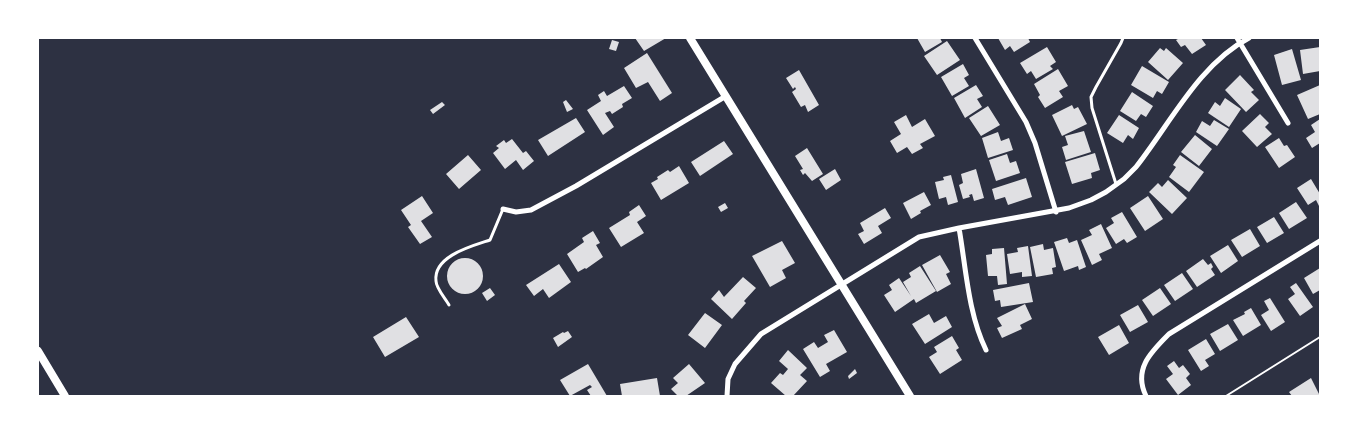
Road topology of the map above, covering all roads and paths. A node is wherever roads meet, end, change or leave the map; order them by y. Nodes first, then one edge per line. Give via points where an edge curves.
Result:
1 (690, 38) edge
2 (975, 38) edge
3 (1123, 38) edge
4 (1249, 38) edge
5 (1238, 40) edge
6 (726, 96) junction
7 (1288, 123) dead end
8 (1116, 184) junction
9 (503, 209) joint
10 (1056, 212) junction
11 (959, 228) junction
12 (1320, 241) edge
13 (840, 285) junction
14 (449, 305) dead end
15 (1320, 338) edge
16 (38, 350) edge
17 (986, 350) dead end
18 (66, 396) edge
19 (727, 396) edge
20 (910, 396) edge
21 (1146, 396) edge
22 (1226, 396) edge

1 - 6 street
2 - 10 street via 1026,122
3 - 8 lane via 1091,97
4 - 5 street
5 - 7 street
5 - 8 street via 1206,72 1136,167
6 - 9 street via 531,210 516,212
6 - 13 street
8 - 10 street via 1091,200
9 - 14 lane via 490,240 459,250 436,273 436,282
10 - 11 street
11 - 13 street via 919,237
11 - 17 street via 972,310
12 - 21 street via 1169,334 1150,354 1142,373
13 - 19 street via 761,334 735,364 728,379
13 - 20 street
15 - 22 path
16 - 18 street

